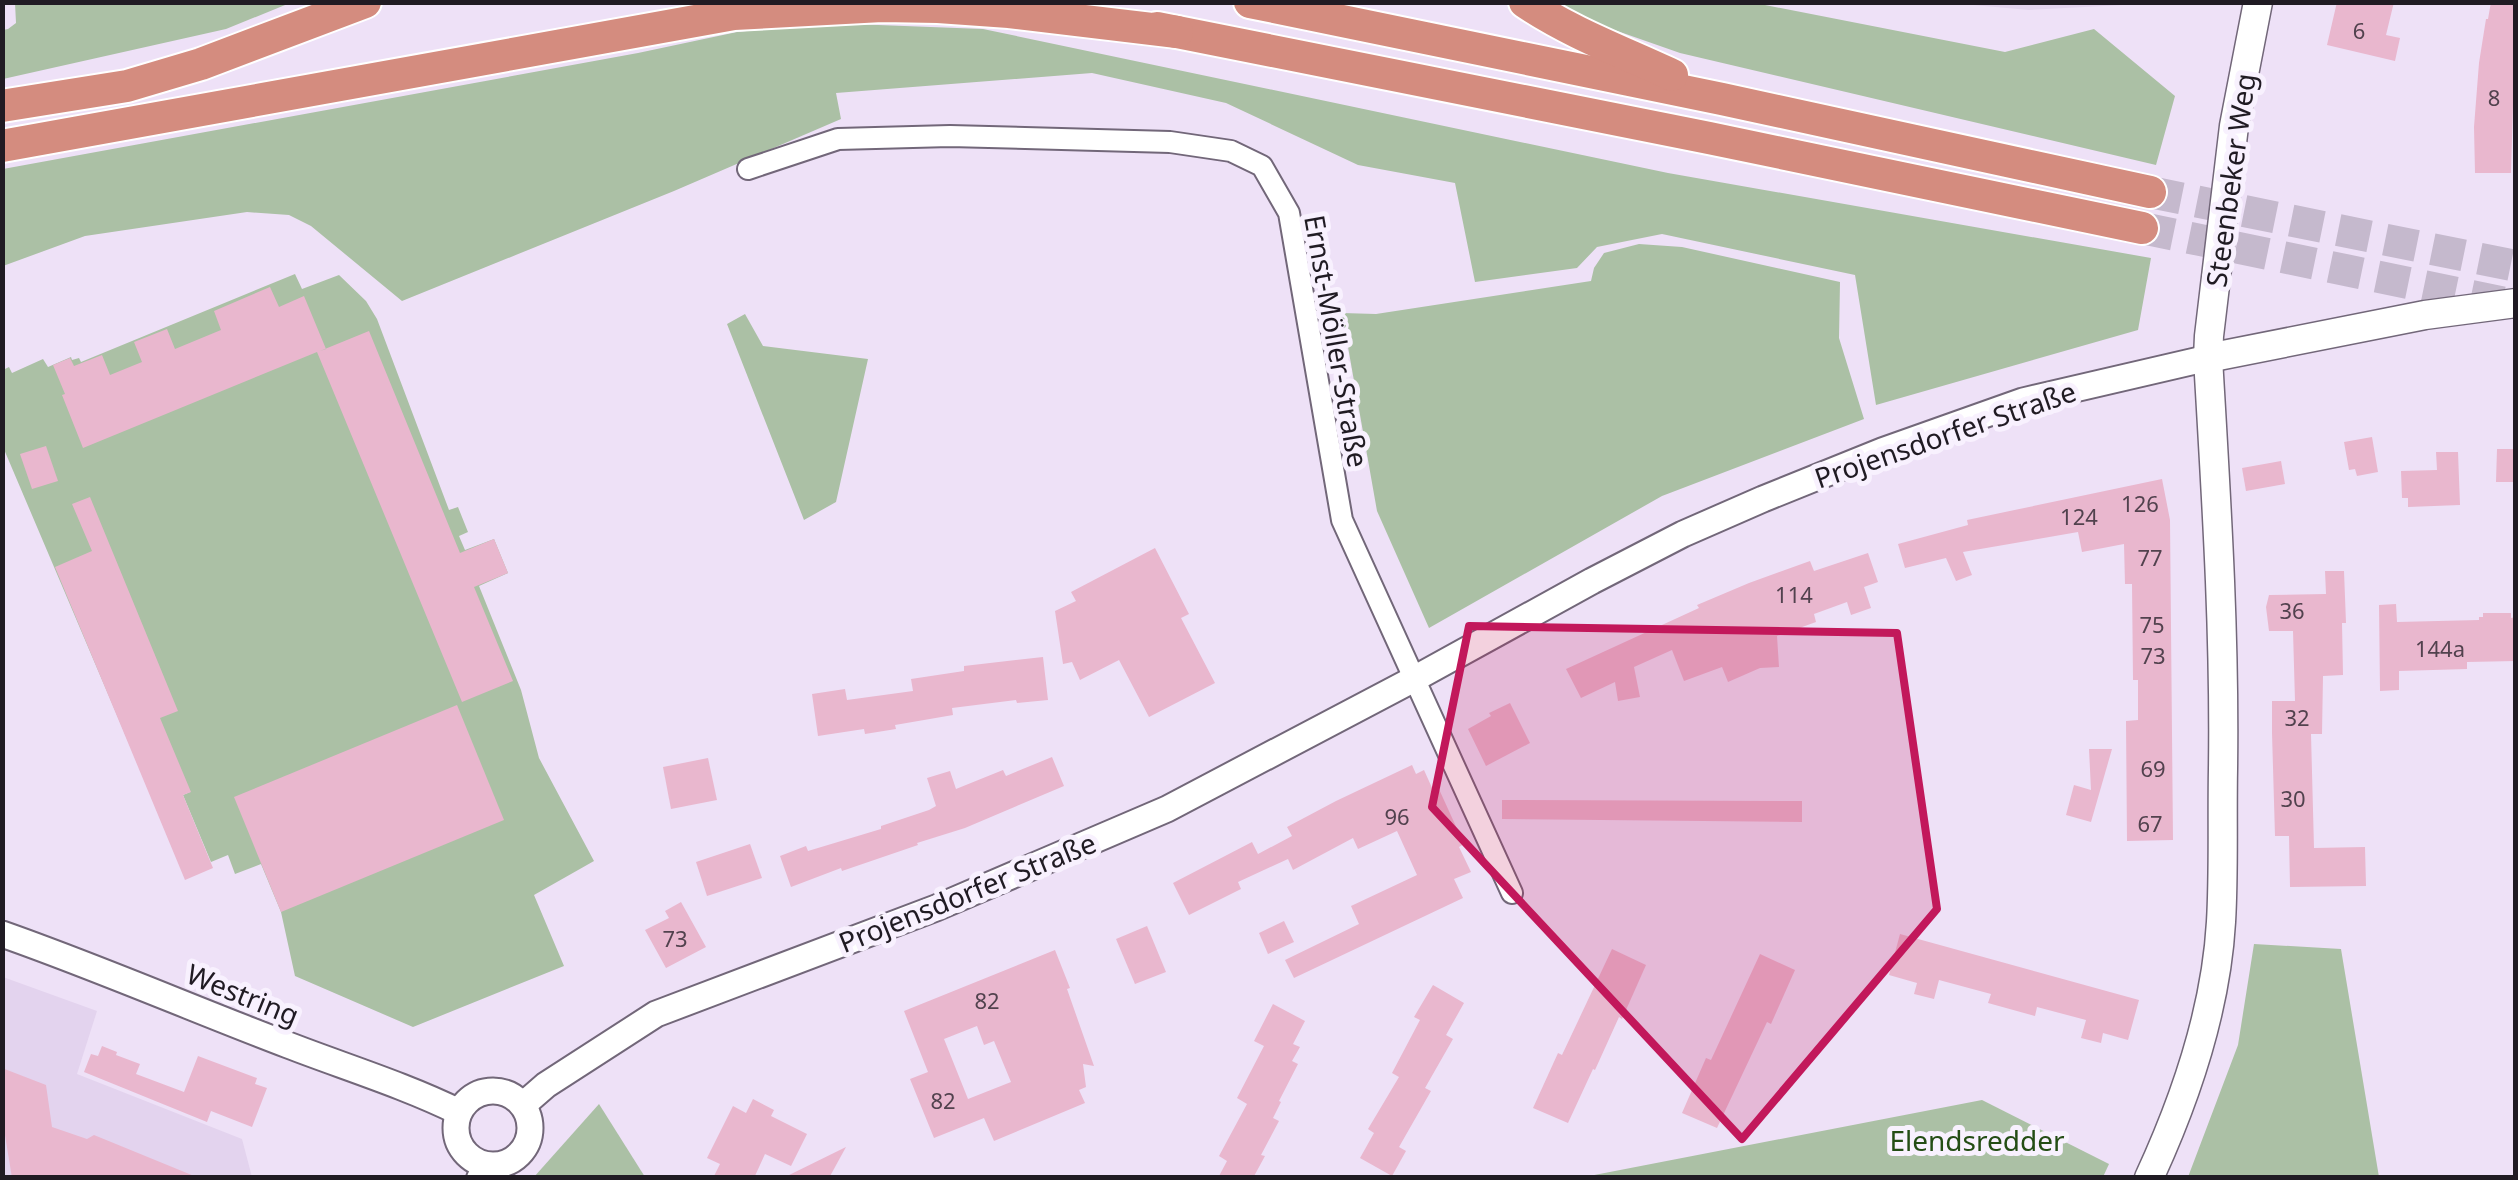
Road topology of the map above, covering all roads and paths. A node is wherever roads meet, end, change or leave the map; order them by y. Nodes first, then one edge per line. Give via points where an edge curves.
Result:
1 (366, 2) edge
2 (1038, 2) edge
3 (1250, 2) edge
4 (1524, 2) edge
5 (2258, 2) edge
6 (1176, 32) junction
7 (127, 86) junction
8 (1722, 99) junction
9 (2, 106) edge
10 (2, 125) edge
11 (2, 146) edge
12 (748, 169) dead end
13 (2150, 192) tunnel mouth
14 (2142, 228) tunnel mouth
15 (2516, 304) edge
16 (2208, 358) junction
17 (1414, 679) junction
18 (1512, 893) dead end
19 (2, 934) edge
20 (523, 1105) junction
21 (459, 1112) junction
22 (480, 1171) edge
23 (2149, 1178) edge

1 - 7 highway
2 - 6 highway
3 - 8 highway
4 - 8 highway
5 - 16 main road, Steenbeker Weg via 2234,126
6 - 11 highway via 938,7 734,14
6 - 14 highway
7 - 9 highway
7 - 10 highway
8 - 13 highway
12 - 17 street, Ernst-Möller-Straße via 838,140 950,136 1170,142 1231,151 1262,166 1289,213 1342,520
15 - 16 main road, Projensdorfer Straße
16 - 17 street, Projensdorfer Straße via 2023,401 1813,477 1683,534
16 - 23 main road via 2222,578 2221,924 2194,1060
17 - 18 street
17 - 20 street, Projensdorfer Straße via 1167,809 936,908 656,1014
19 - 21 street, Westring
20 - 21 street via 497,1090 468,1100
20 - 22 street via 530,1118 524,1148 514,1159
21 - 22 street via 460,1144

